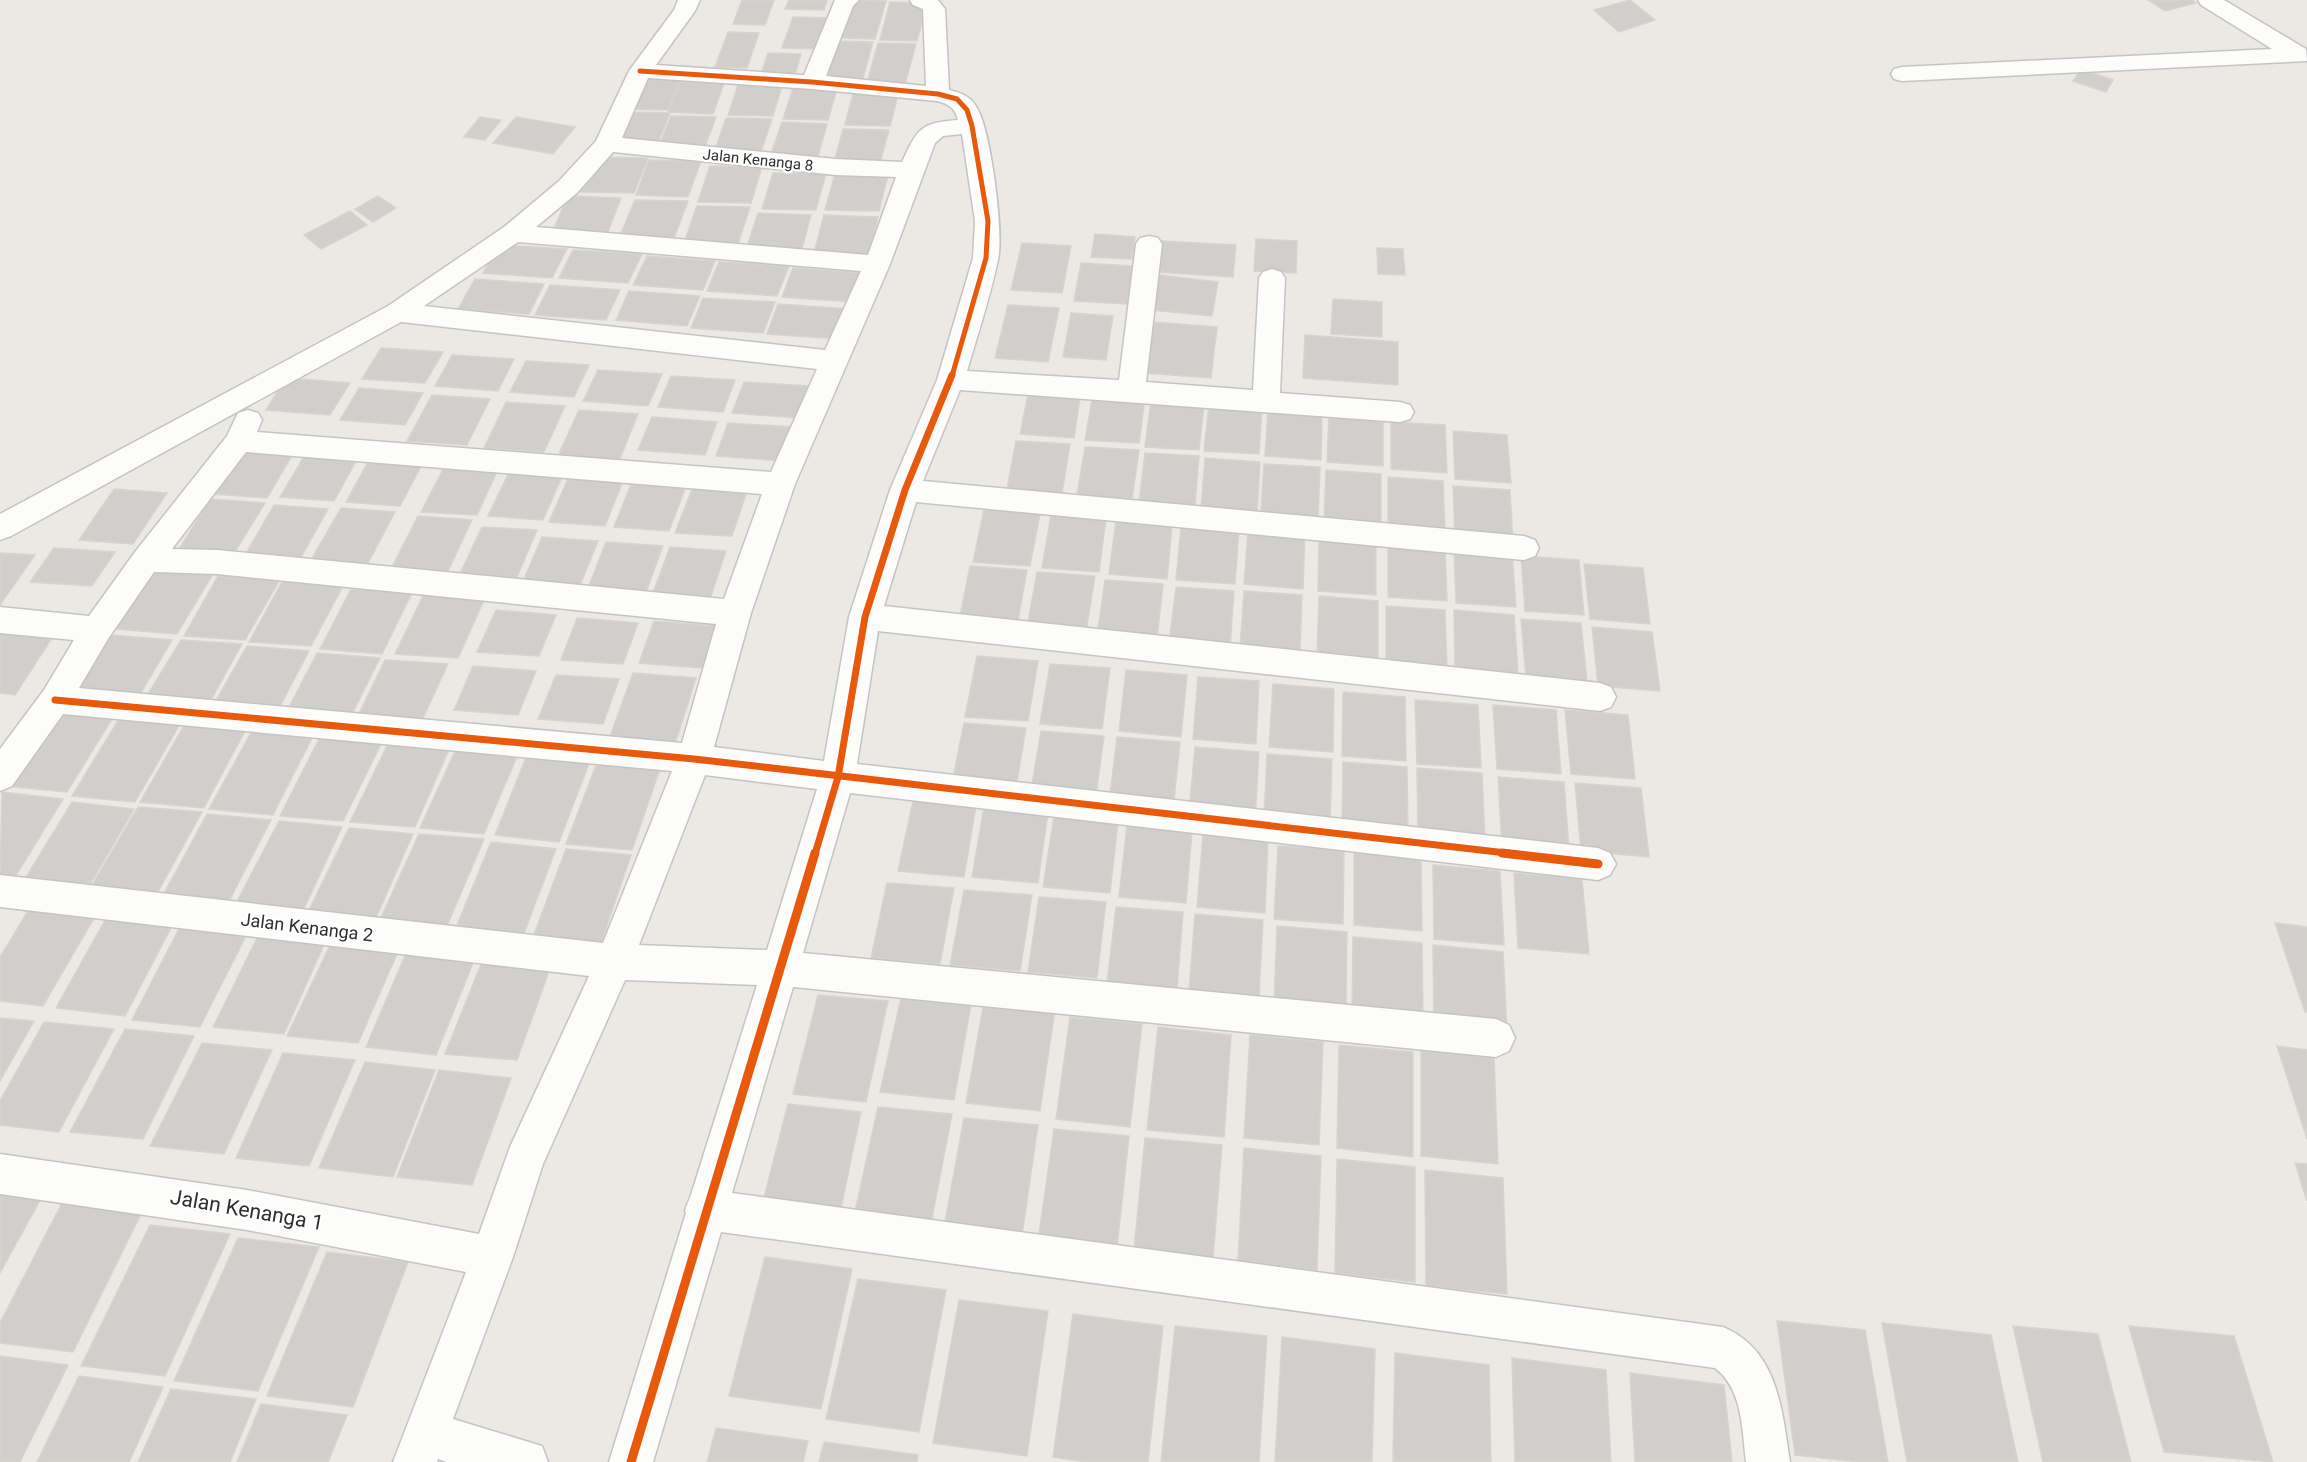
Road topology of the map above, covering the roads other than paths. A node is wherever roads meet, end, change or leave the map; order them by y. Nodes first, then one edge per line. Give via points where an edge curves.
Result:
1 (689, 0) edge
2 (848, 0) edge
3 (921, 0) edge
4 (2209, 0) edge
5 (2302, 57) edge
6 (640, 72) junction
7 (1902, 74) dead end
8 (812, 82) junction
9 (938, 94) junction
10 (972, 126) junction
11 (607, 144) junction
12 (911, 170) junction
13 (513, 232) junction
14 (1149, 244) dead end
15 (877, 264) junction
16 (1272, 278) dead end
17 (396, 312) junction
18 (834, 361) junction
19 (951, 380) junction
20 (264, 386) junction
21 (1131, 391) junction
22 (1266, 402) junction
23 (1400, 412) dead end
24 (239, 441) junction
25 (780, 484) junction
26 (905, 490) junction
27 (0, 528) edge
28 (1524, 548) dead end
29 (146, 560) junction
30 (735, 613) junction
31 (865, 617) junction
32 (0, 620) edge
33 (98, 630) junction
34 (1600, 697) dead end
35 (56, 700) junction
36 (694, 759) junction
37 (0, 777) edge
38 (838, 777) junction
39 (1598, 864) dead end
40 (0, 891) edge
41 (614, 962) junction
42 (779, 968) junction
43 (1496, 1038) dead end
44 (0, 1174) edge
45 (705, 1210) junction
46 (492, 1257) junction
47 (421, 1448) edge
48 (526, 1462) edge
49 (631, 1462) edge
50 (1768, 1462) edge

1 - 6 street
2 - 8 street
3 - 9 street via 934,9
4 - 5 street
5 - 7 street
6 - 8 street
6 - 11 street
8 - 9 street
9 - 10 street via 957,99 967,110
10 - 12 street via 936,129 924,140
10 - 19 street via 988,221 986,258
11 - 12 street, Jalan Kenanga 8 via 836,168
11 - 13 street via 568,187
12 - 15 street
13 - 15 street
13 - 17 street
14 - 21 street
15 - 18 street
16 - 22 street
17 - 18 street
17 - 20 street
18 - 25 street
19 - 21 street
19 - 26 street
20 - 24 street
20 - 27 street
21 - 22 street
22 - 23 street
24 - 25 street
24 - 29 street
25 - 30 street
26 - 28 street
26 - 31 street
29 - 30 street via 228,563
29 - 33 street
30 - 36 street
31 - 34 street
31 - 38 street
32 - 33 street
33 - 35 street
35 - 36 street
35 - 37 street
36 - 38 street
36 - 41 street
38 - 39 street
38 - 42 street
40 - 41 street, Jalan Kenanga 2
41 - 42 street, Jalan Kenanga 2
41 - 46 street via 524,1161
42 - 43 street, Jalan Kenanga 2
42 - 45 street
44 - 46 street, Jalan Kenanga 1 via 161,1195
45 - 49 street
45 - 50 street via 1723,1348 1734,1354 1755,1388
46 - 47 street
47 - 48 street

